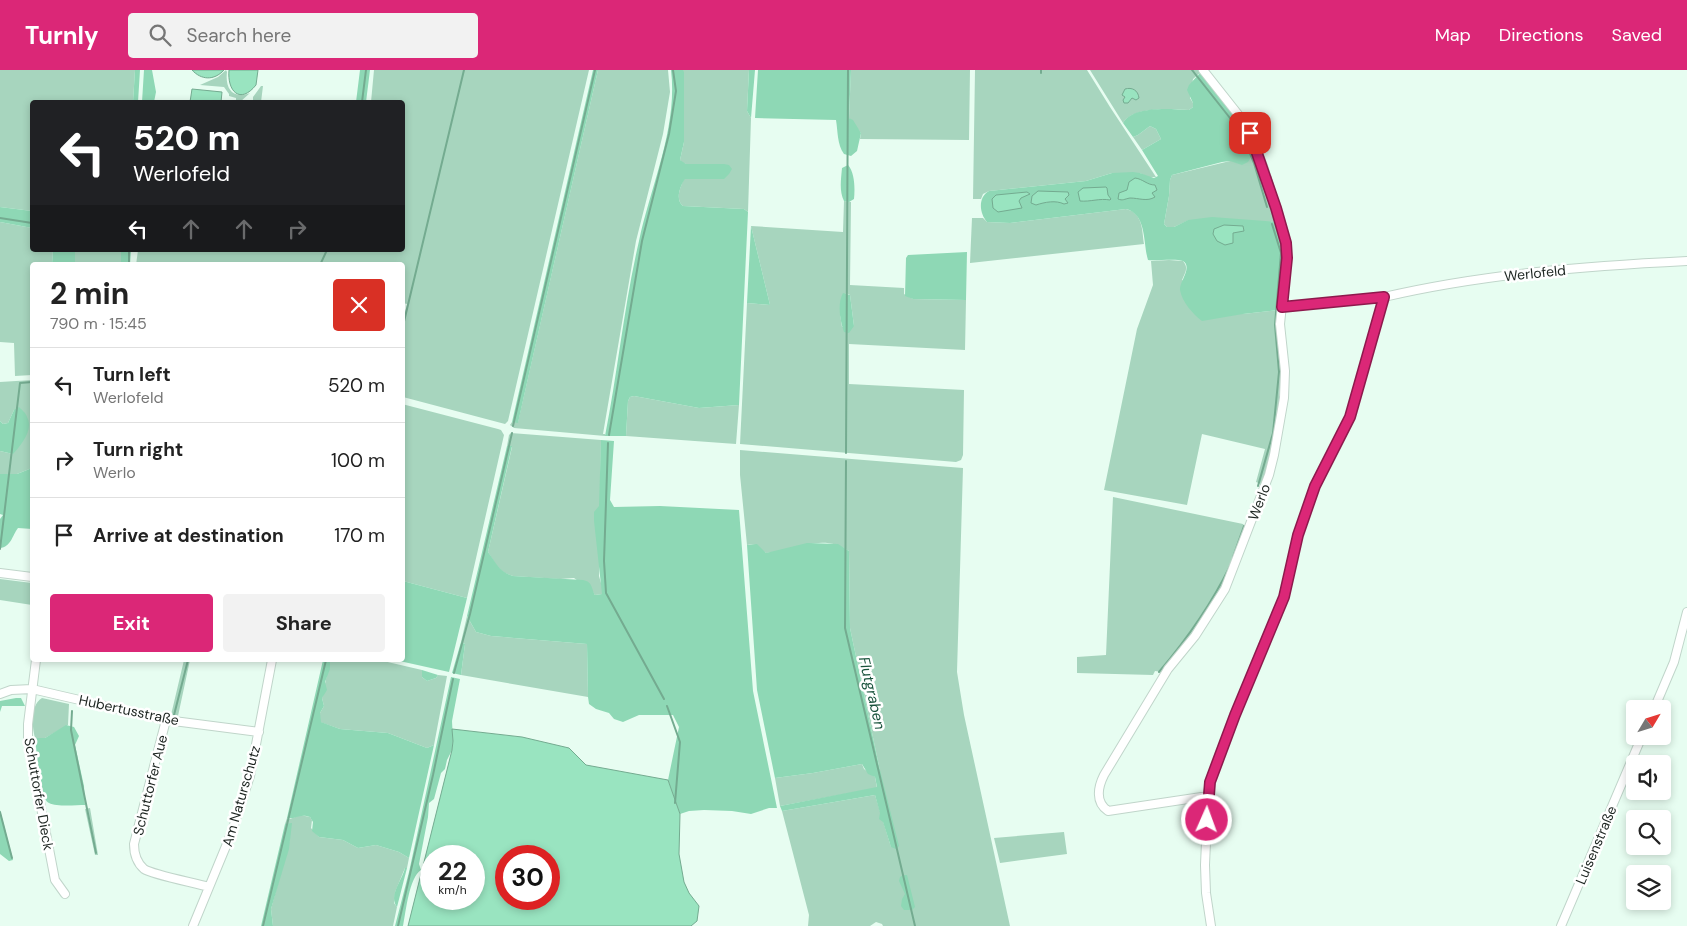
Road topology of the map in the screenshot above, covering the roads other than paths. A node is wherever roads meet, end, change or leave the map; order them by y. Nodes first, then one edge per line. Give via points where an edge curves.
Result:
1 (1203, 70) edge
2 (1687, 261) edge
3 (1384, 297) junction
4 (1282, 307) junction
5 (0, 573) edge
6 (30, 577) edge
7 (1687, 612) edge
8 (36, 662) edge
9 (272, 662) edge
10 (32, 689) junction
11 (0, 694) edge
12 (1658, 700) edge
13 (166, 720) junction
14 (259, 732) junction
15 (1638, 745) edge
16 (1208, 796) junction
17 (209, 887) junction
18 (65, 894) dead end
19 (193, 926) edge
20 (1211, 926) edge
21 (1561, 926) edge

1 - 4 street, Werlo via 1244,122 1263,166 1287,251
2 - 3 street, Werlofeld via 1504,276
3 - 4 street, Werlofeld
3 - 16 street via 1350,417 1315,486 1298,535 1284,597 1235,715 1210,782
4 - 16 street, Werlo via 1284,398 1273,462 1245,542 1225,590 1195,636 1168,669 1098,789 1103,807 1108,811
5 - 6 street
7 - 12 street via 1674,662
8 - 10 street, Schuttorfer Dieck
9 - 14 street, Am Naturschutz
10 - 11 street, Hubertusstraße
10 - 13 street, Hubertusstraße
10 - 18 street, Schuttorfer Dieck via 28,724 30,748 55,880
13 - 14 street, Hubertusstraße
13 - 17 street, Schuttorfer Aue via 134,852 138,862 149,872
14 - 17 street, Am Naturschutz via 242,803
15 - 21 street, Luisenstraße
16 - 20 street via 1206,893
17 - 19 street, Am Naturschutz

